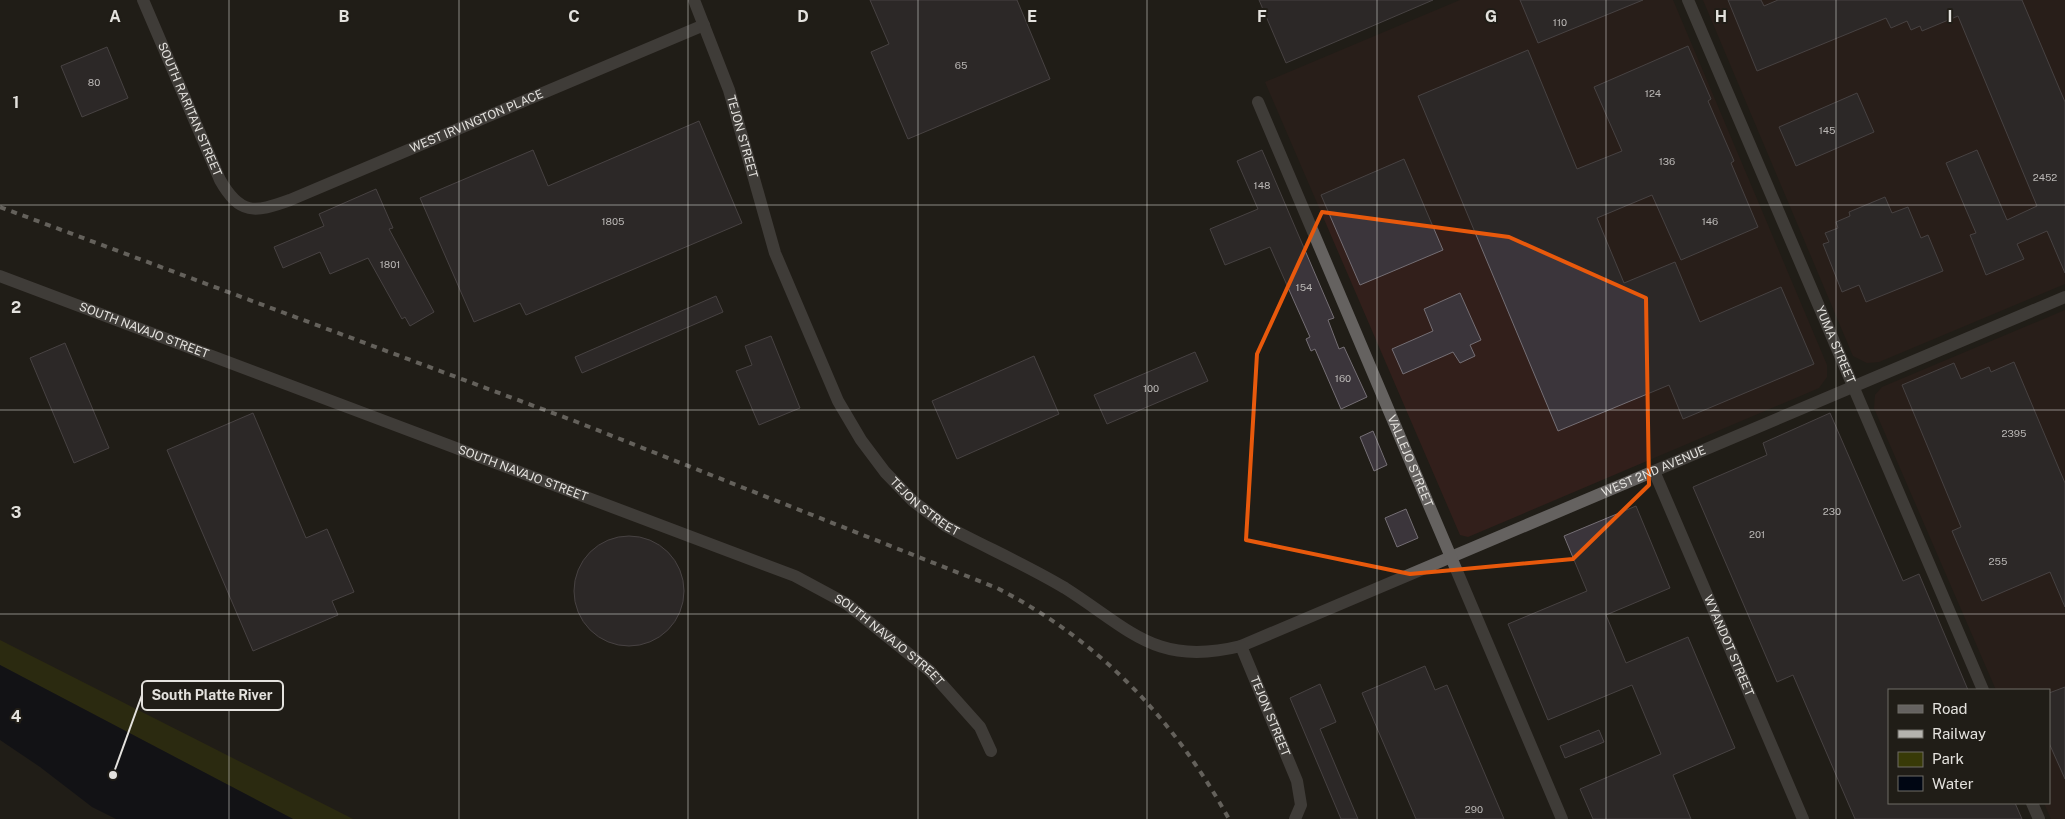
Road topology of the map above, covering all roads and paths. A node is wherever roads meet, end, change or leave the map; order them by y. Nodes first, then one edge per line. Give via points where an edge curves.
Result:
1 (143, 0) edge
2 (694, 0) edge
3 (1688, 0) edge
4 (704, 25) junction
5 (1258, 102) dead end
6 (247, 209) joint
7 (0, 276) edge
8 (2065, 297) edge
9 (1852, 386) junction
10 (1654, 471) junction
11 (1452, 558) junction
12 (1242, 646) junction
13 (1983, 689) edge
14 (992, 751) dead end
15 (2032, 804) edge
16 (1296, 816) edge
17 (1562, 819) edge
18 (1803, 819) edge
19 (2038, 819) edge

1 - 6 street, SOUTH RARITAN STREET via 220,180 232,198
2 - 4 street, TEJON STREET
3 - 9 street, YUMA STREET
4 - 6 street, WEST IRVINGTON PLACE via 290,200 261,209
4 - 12 street, TEJON STREET via 729,90 765,221 784,274 838,401 885,472 913,501 946,526 1064,588 1147,643 1198,654
5 - 11 street, VALLEJO STREET
7 - 14 street, SOUTH NAVAJO STREET via 795,576 847,604 930,671 980,727
8 - 9 street, WEST 2ND AVENUE
9 - 10 street, WEST 2ND AVENUE
9 - 13 street, YUMA STREET
10 - 11 street, WEST 2ND AVENUE
10 - 18 street, WYANDOT STREET
11 - 12 street, WEST 2ND AVENUE
11 - 17 street, VALLEJO STREET
12 - 16 street, TEJON STREET via 1298,781 1301,805
15 - 19 street

